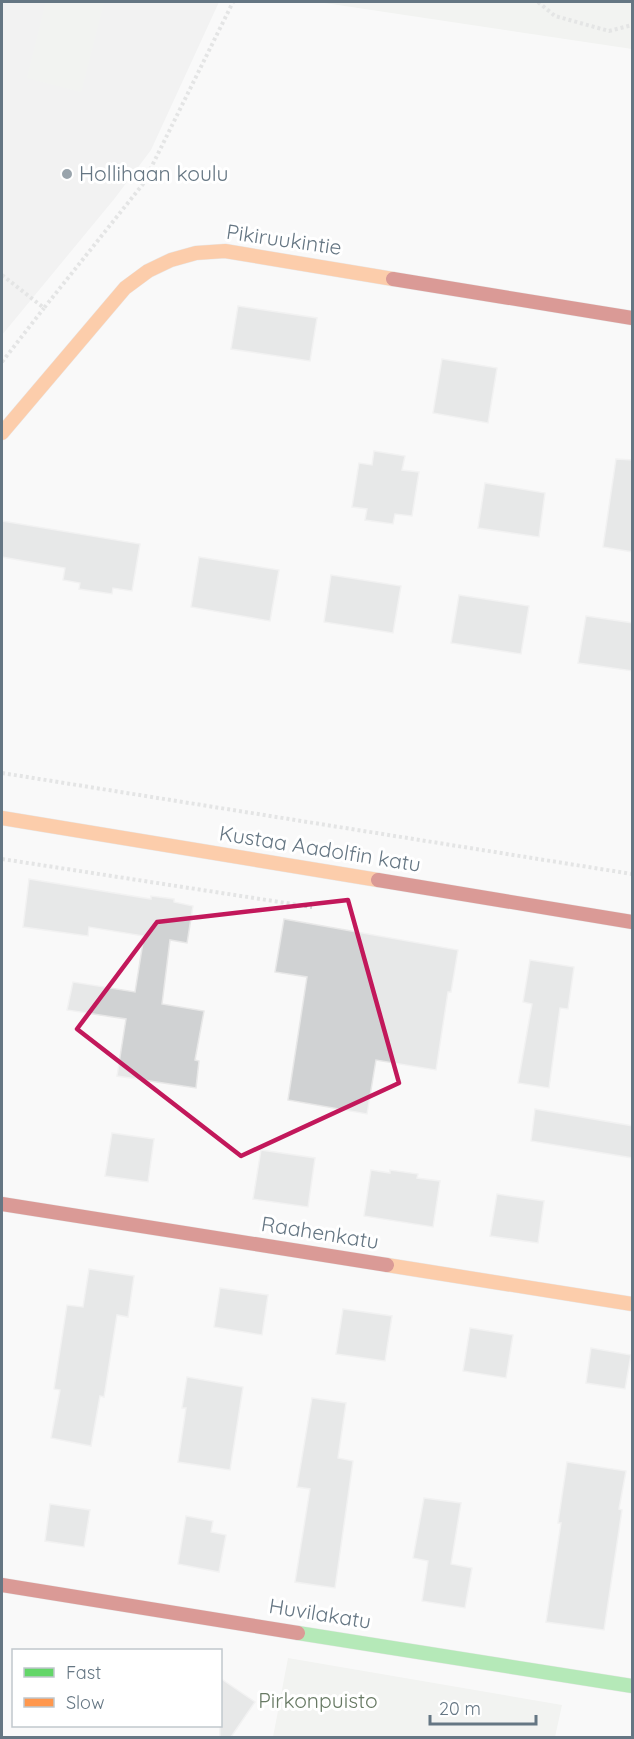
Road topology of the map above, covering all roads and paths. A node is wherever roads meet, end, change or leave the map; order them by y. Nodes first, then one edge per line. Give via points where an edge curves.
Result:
1 (233, 2) edge
2 (538, 2) edge
3 (633, 25) edge
4 (2, 275) edge
5 (44, 308) junction
6 (633, 318) edge
7 (2, 362) edge
8 (2, 433) edge
9 (2, 773) edge
10 (2, 818) edge
11 (633, 874) edge
12 (633, 922) edge
13 (2, 1204) edge
14 (633, 1305) edge
15 (2, 1584) edge
16 (633, 1686) edge

1 - 5 path via 143,184
2 - 3 path via 555,16 609,31
4 - 5 path
5 - 7 path
6 - 8 street, Pikiruukintie via 237,253 203,251 159,263 125,288
9 - 11 path
10 - 12 street, Kustaa Aadolfin katu
13 - 14 street, Raahenkatu
15 - 16 street, Huvilakatu

